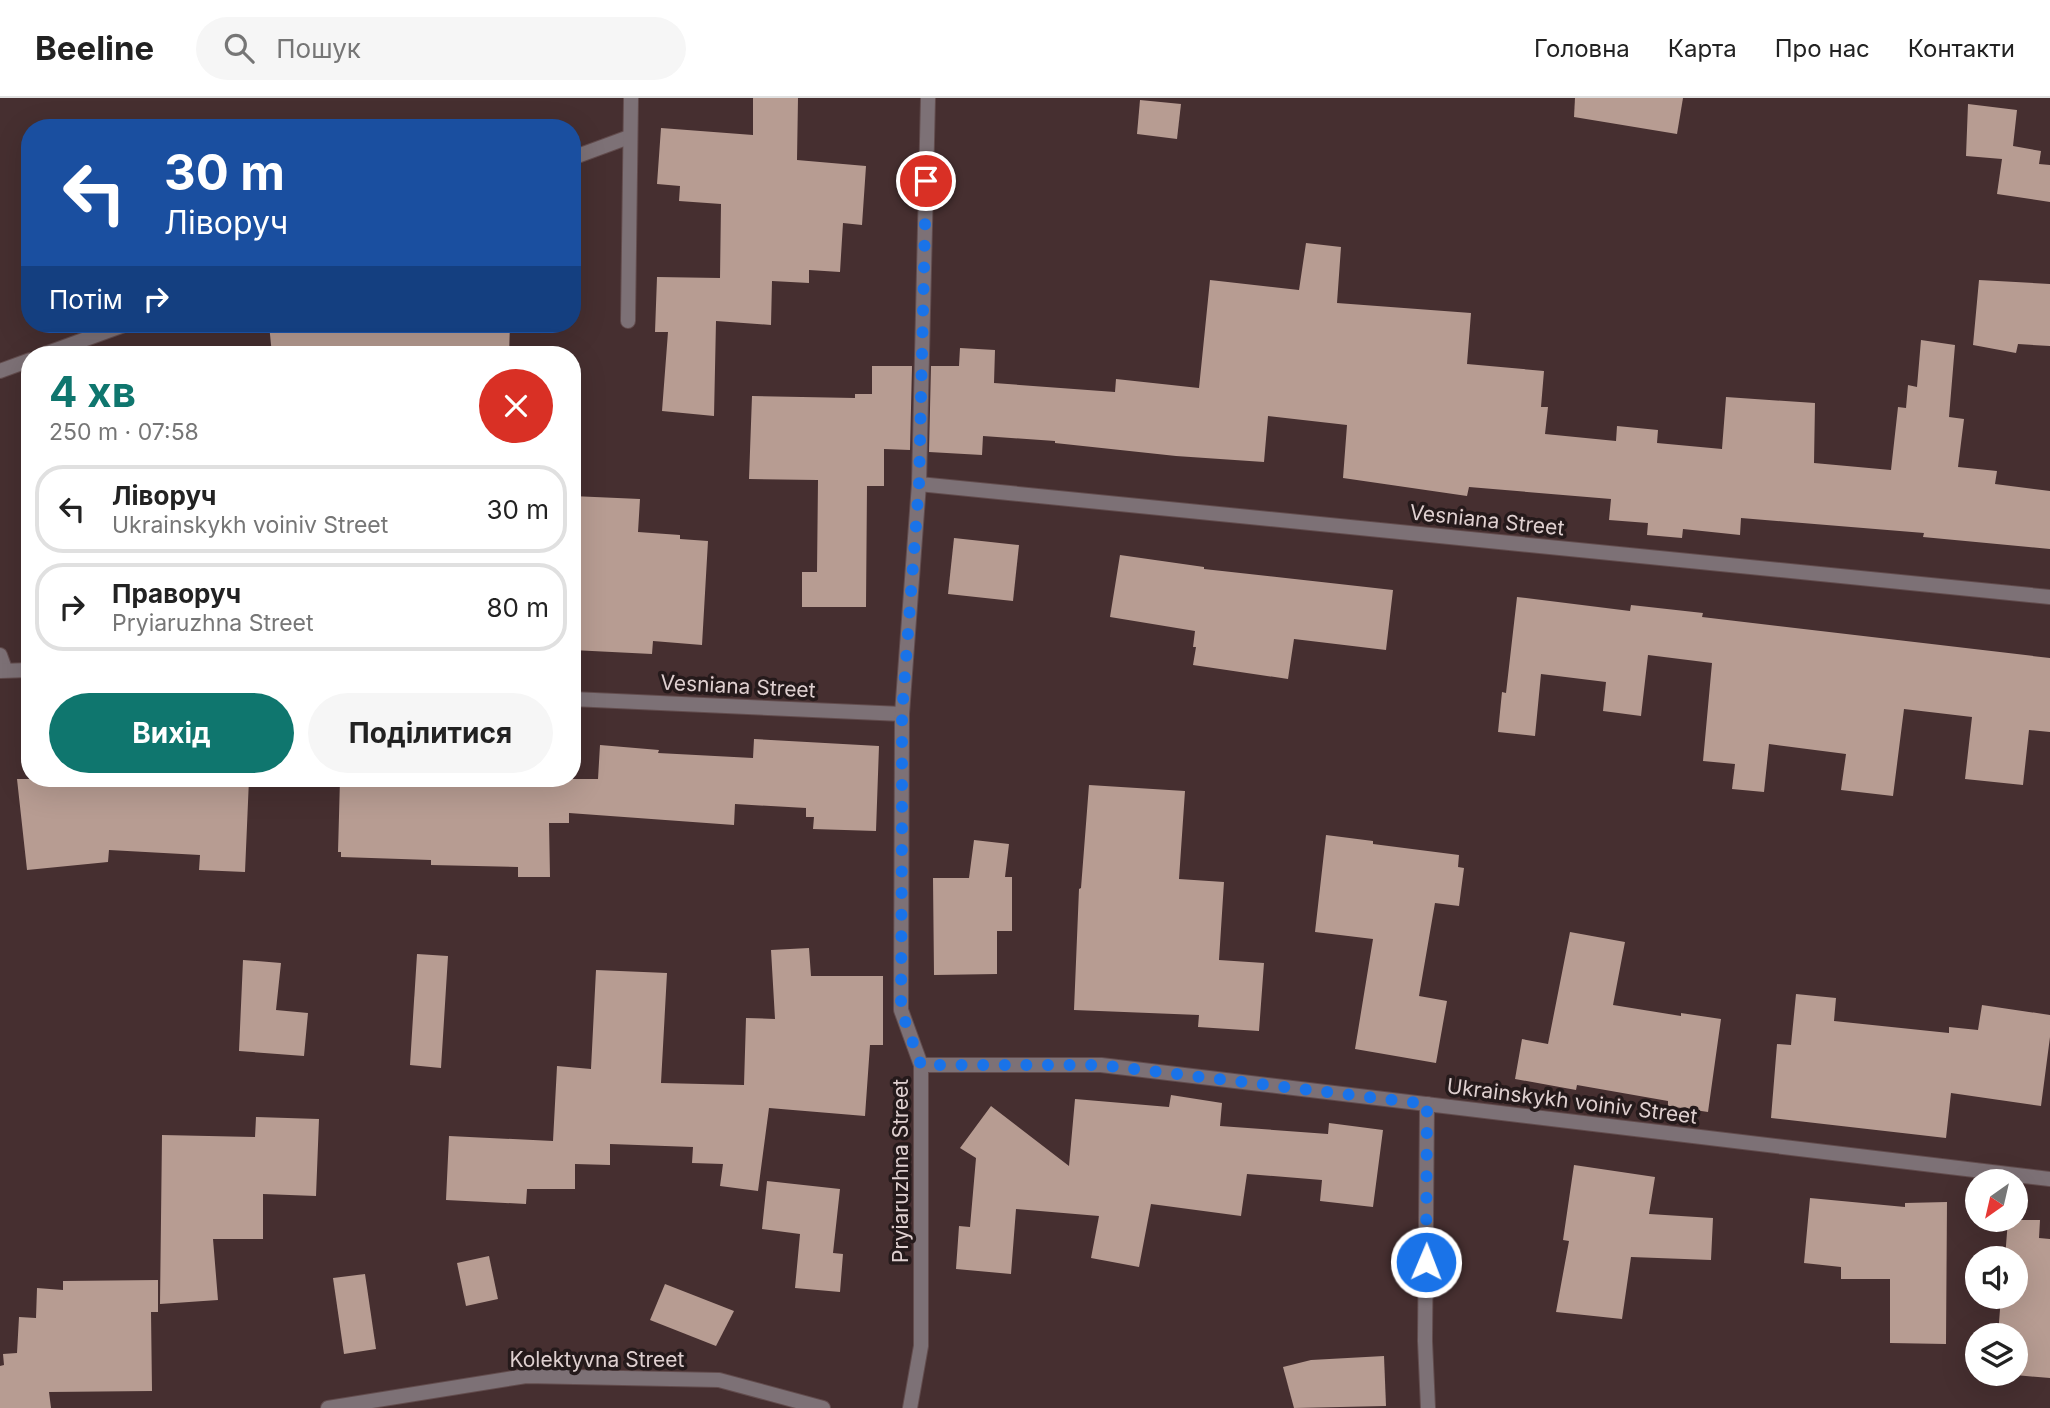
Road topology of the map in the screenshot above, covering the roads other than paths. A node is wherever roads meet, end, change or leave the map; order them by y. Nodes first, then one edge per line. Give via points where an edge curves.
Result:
1 (631, 98) edge
2 (928, 98) edge
3 (629, 137) junction
4 (581, 155) edge
5 (628, 321) dead end
6 (102, 333) edge
7 (67, 346) edge
8 (21, 363) edge
9 (0, 371) edge
10 (919, 484) junction
11 (2050, 597) edge
12 (2, 665) edge
13 (21, 668) edge
14 (581, 699) edge
15 (902, 714) junction
16 (921, 1065) junction
17 (1427, 1104) junction
18 (2050, 1179) edge
19 (328, 1408) edge
20 (822, 1408) edge
21 (910, 1408) edge
22 (1429, 1408) edge

1 - 3 street
2 - 10 street, Pryiaruzhna Street
3 - 4 street
3 - 5 street
6 - 7 street
8 - 9 street
10 - 11 street, Vesniana Street
10 - 15 street, Pryiaruzhna Street
12 - 13 street
14 - 15 street, Vesniana Street
15 - 16 street, Pryiaruzhna Street via 901,1010
16 - 17 street, Ukrainskykh voiniv Street via 1101,1065
16 - 21 street, Pryiaruzhna Street via 920,1346
17 - 18 street, Ukrainskykh voiniv Street
17 - 22 street via 1425,1341
19 - 20 street, Kolektyvna Street via 526,1376 719,1380

